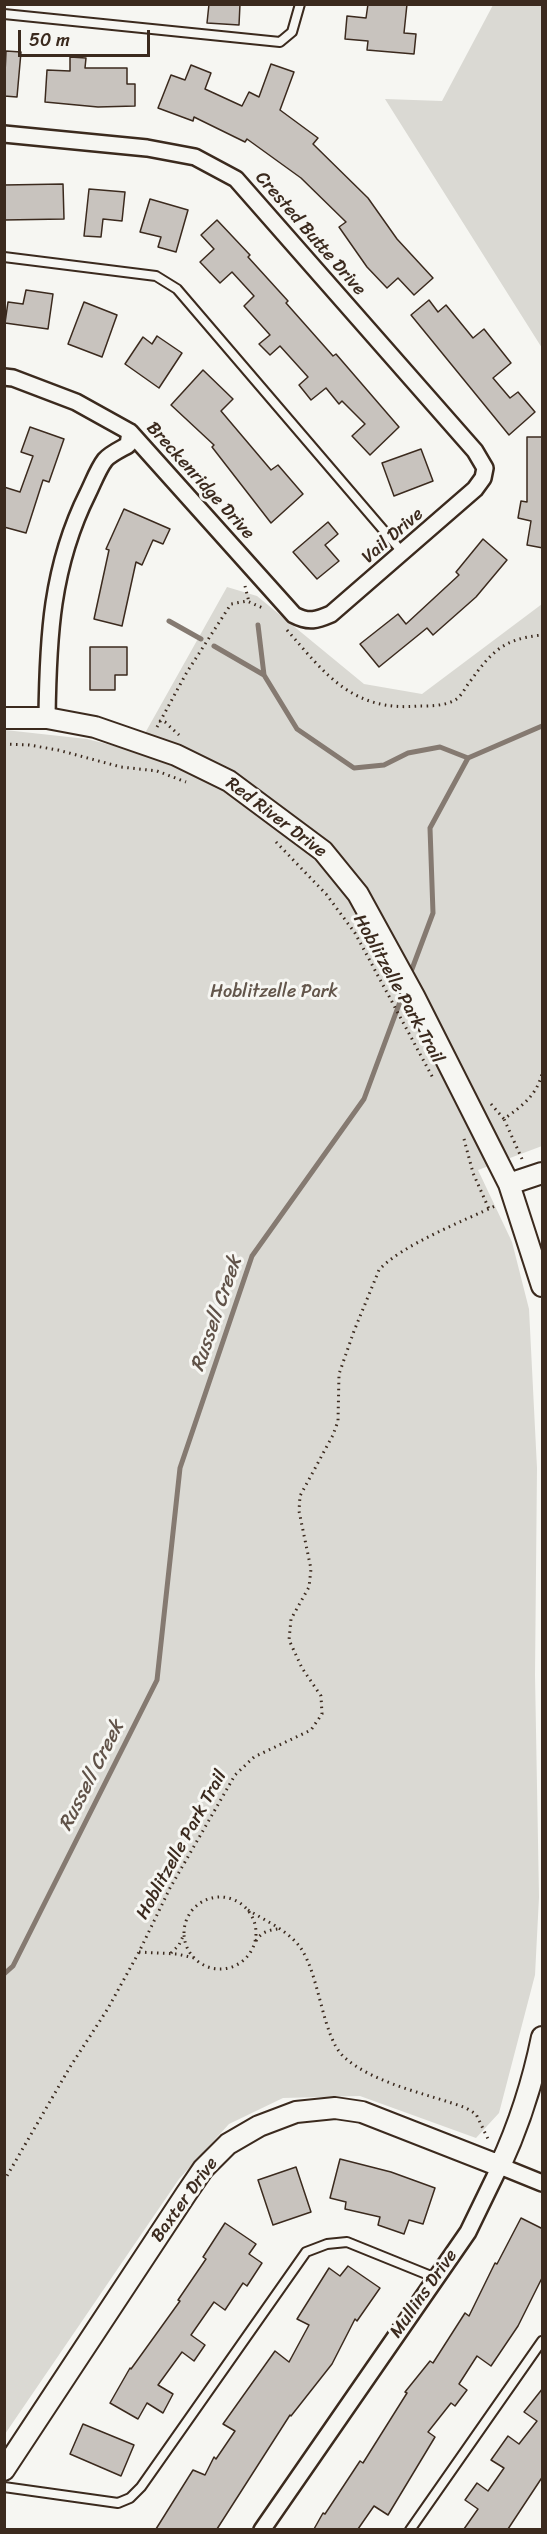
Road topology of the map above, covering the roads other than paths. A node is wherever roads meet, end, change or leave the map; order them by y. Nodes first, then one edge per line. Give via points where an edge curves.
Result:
1 (300, 4) edge
2 (4, 14) edge
3 (4, 135) edge
4 (4, 257) edge
5 (4, 377) edge
6 (130, 432) junction
7 (485, 468) joint
8 (403, 553) junction
9 (315, 621) joint
10 (4, 718) edge
11 (47, 718) junction
12 (543, 1173) edge
13 (508, 1184) junction
14 (543, 1286) edge
15 (543, 2037) edge
16 (500, 2166) junction
17 (543, 2183) edge
18 (435, 2278) junction
19 (543, 2342) edge
20 (4, 2470) edge
21 (4, 2487) edge
22 (262, 2529) edge
23 (410, 2529) edge

1 - 2 lane via 292,32 280,42
3 - 7 street, Crested Butte Drive via 147,148 195,157 236,179 475,451
4 - 8 lane via 156,276 177,289
5 - 6 street, Breckenridge Drive via 76,402
6 - 9 street, Breckenridge Drive via 294,615
6 - 11 street via 128,445 105,460 78,513 61,564 52,604
7 - 8 street, Vail Drive via 475,489
8 - 9 street, Vail Drive via 331,614
10 - 11 street, Red River Drive
11 - 13 street, Red River Drive via 95,727 176,754 229,781 323,850 364,906 414,996
12 - 13 street
13 - 14 street
15 - 16 street, Mullins Drive via 514,2136
16 - 17 street
16 - 18 street, Mullins Drive via 468,2232
16 - 20 street, Baxter Drive via 362,2112 334,2108 296,2112 228,2144 203,2169
18 - 21 lane via 346,2242 306,2252 130,2498 118,2503
18 - 22 street, Mullins Drive
19 - 23 lane

